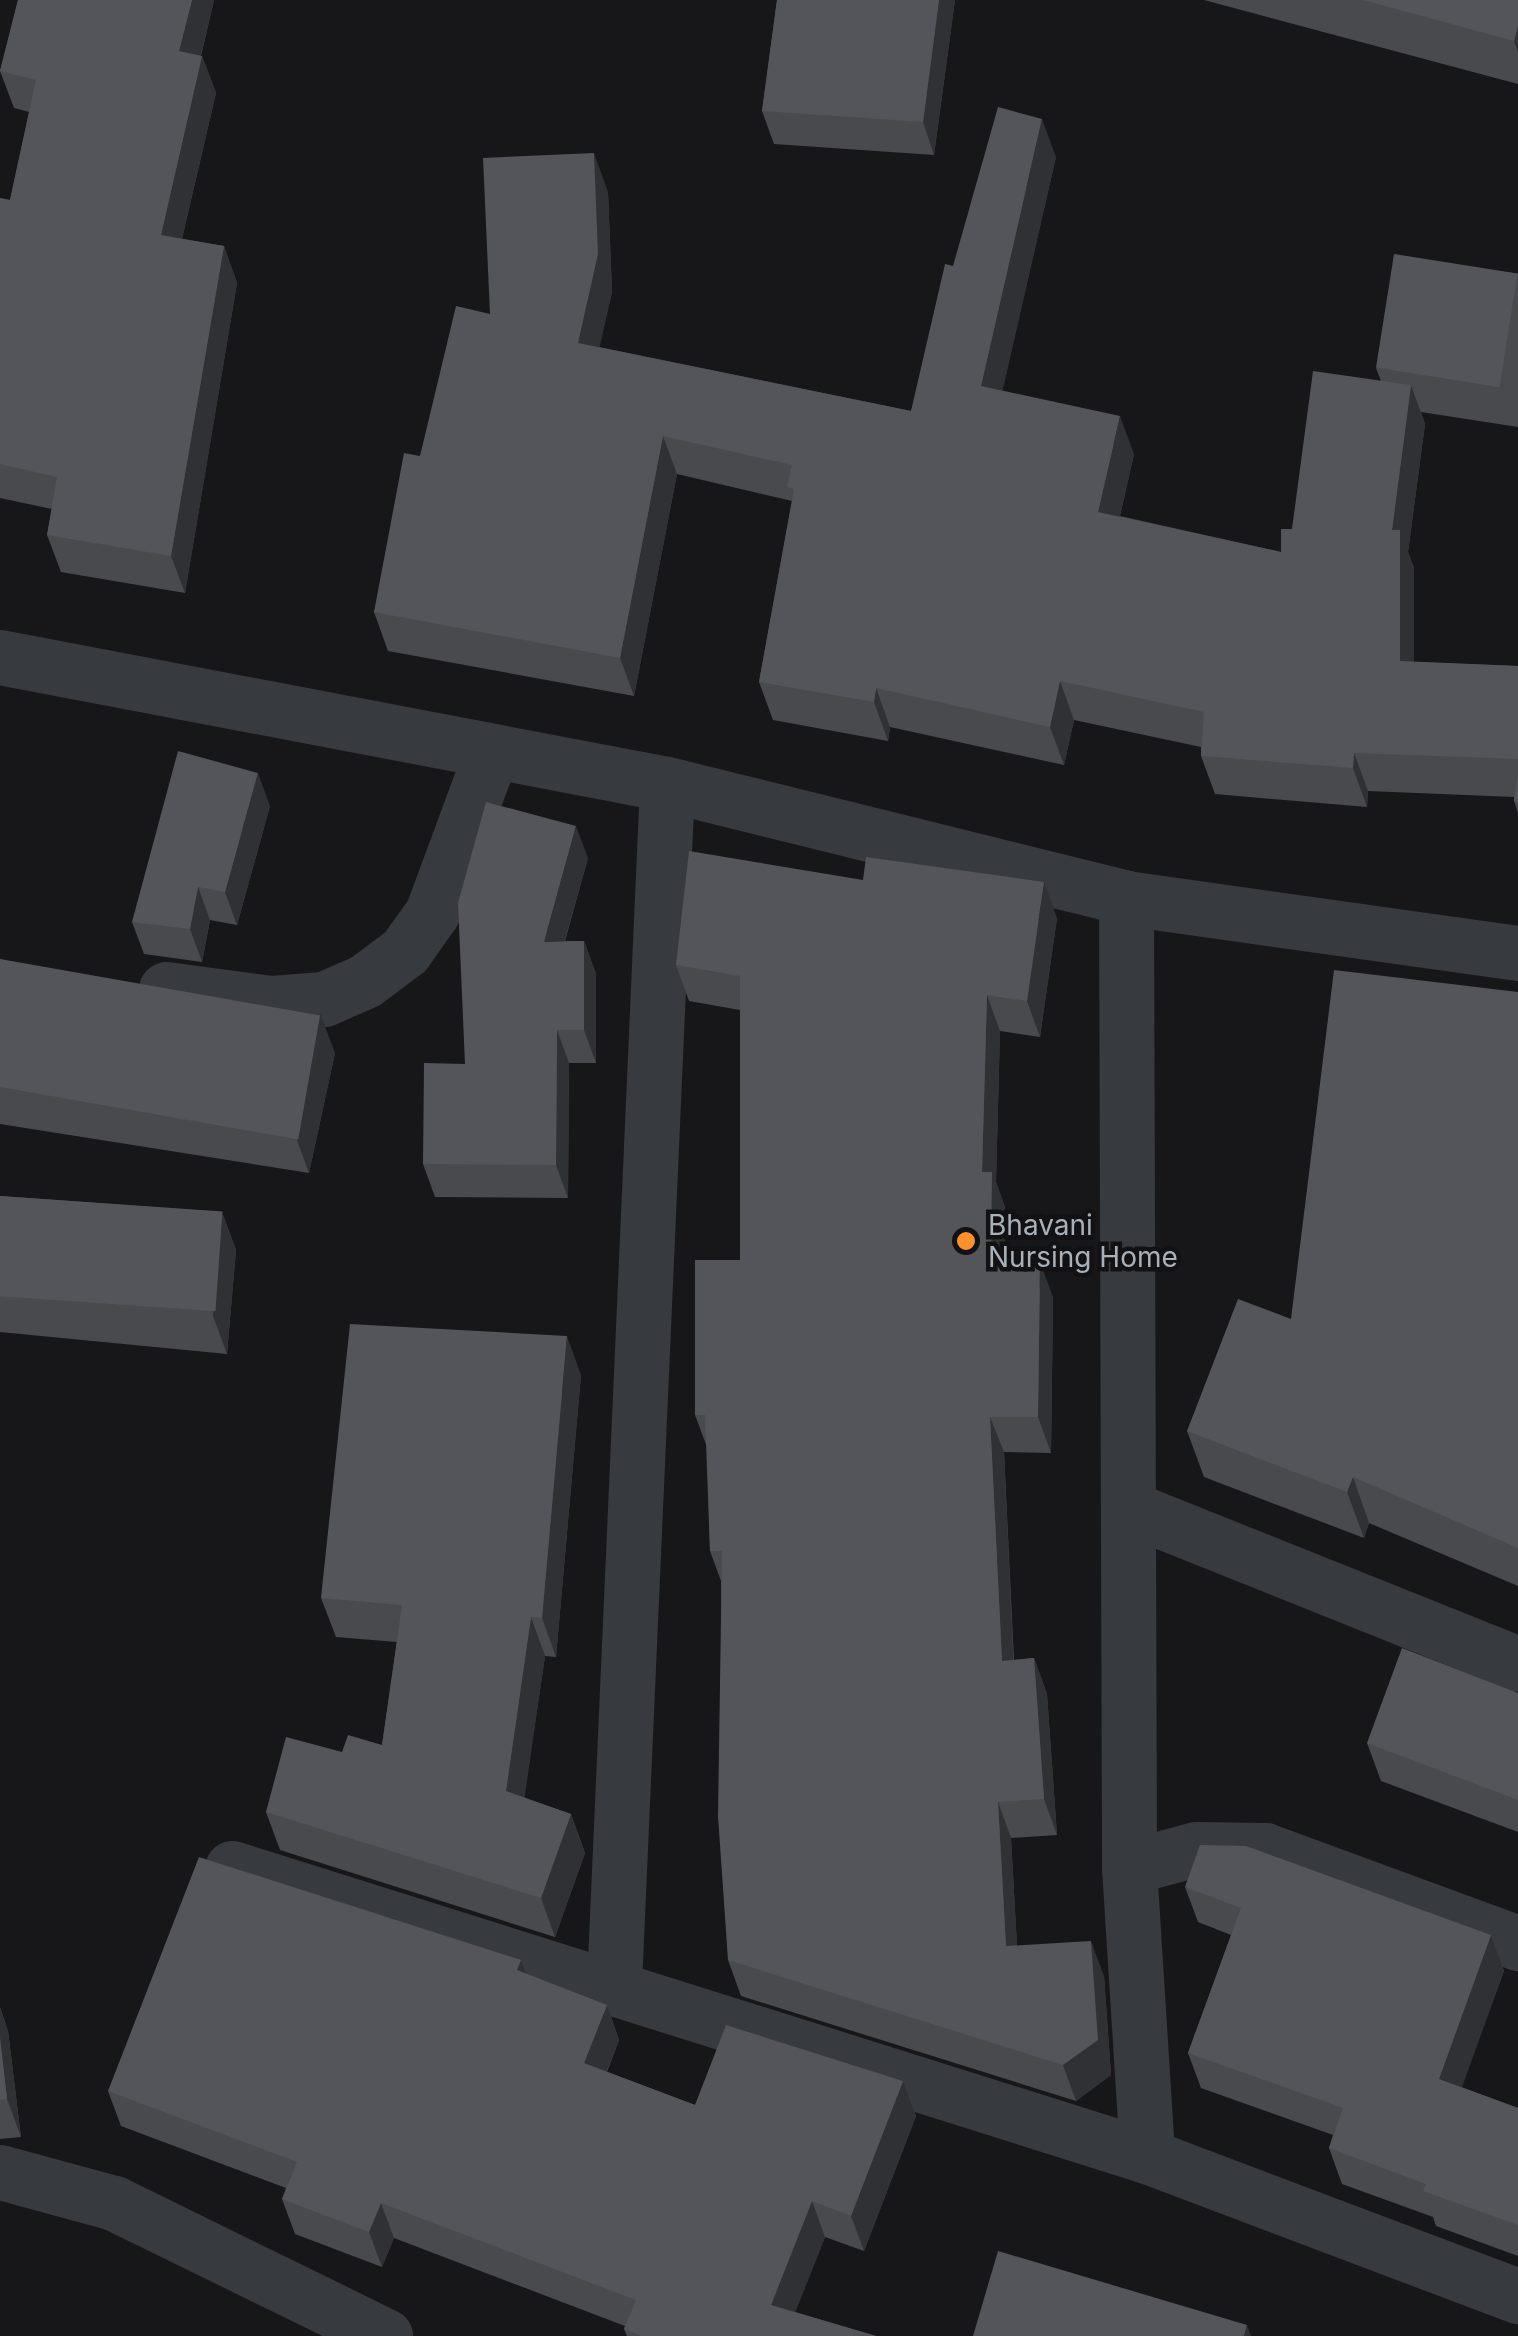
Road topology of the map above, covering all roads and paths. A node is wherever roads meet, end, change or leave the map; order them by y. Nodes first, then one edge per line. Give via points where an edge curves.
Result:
1 (0, 657) edge
2 (492, 752) junction
3 (667, 784) junction
4 (1126, 898) junction
5 (1518, 953) edge
6 (116, 982) edge
7 (1131, 1509) junction
8 (1518, 1664) edge
9 (1129, 1867) junction
10 (232, 1868) edge
11 (1518, 1943) edge
12 (614, 1984) junction
13 (1148, 2156) junction
14 (0, 2172) edge
15 (1518, 2296) edge
16 (385, 2336) edge

1 - 2 street
2 - 3 street
2 - 6 street via 432,912 405,951 365,981 324,999 271,1004
3 - 4 street
3 - 12 street
4 - 5 street
4 - 7 street
7 - 8 street
7 - 9 street
9 - 11 street via 1196,1848 1265,1850
9 - 13 street
10 - 12 street
12 - 13 street
13 - 15 street
14 - 16 street via 114,2202

